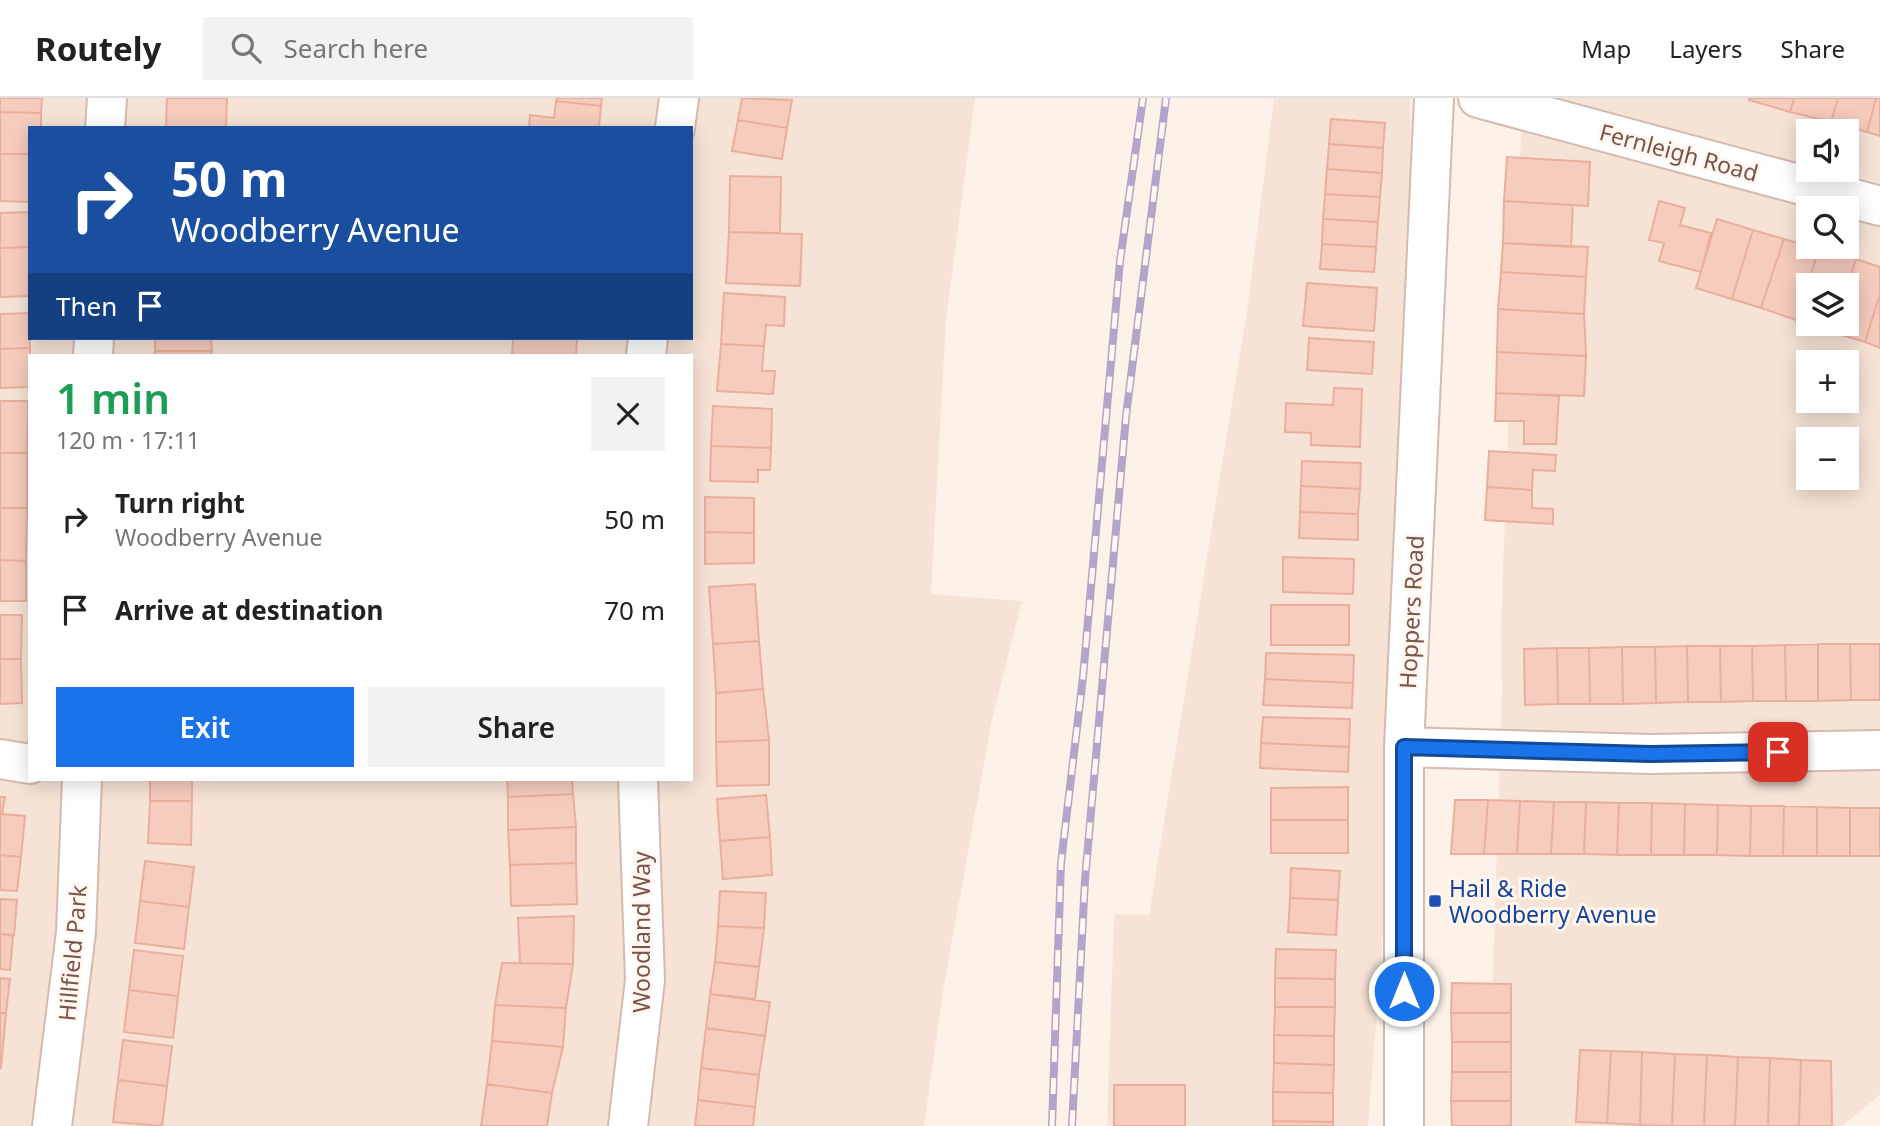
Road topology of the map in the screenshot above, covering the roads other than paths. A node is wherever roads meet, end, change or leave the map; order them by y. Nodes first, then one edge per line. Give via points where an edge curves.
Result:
1 (107, 98) edge
2 (679, 98) edge
3 (1434, 98) edge
4 (1478, 98) edge
5 (105, 126) edge
6 (675, 126) edge
7 (1880, 206) edge
8 (1404, 747) junction
9 (1880, 750) edge
10 (0, 759) edge
11 (28, 764) edge
12 (82, 781) edge
13 (638, 781) edge
14 (52, 1126) edge
15 (628, 1126) edge
16 (1404, 1126) edge

1 - 5 street
2 - 6 street
3 - 8 street, Hoppers Road
4 - 7 street, Fernleigh Road
8 - 9 street via 1650,754
8 - 16 street, Hoppers Road
10 - 11 street
12 - 14 street, Hillfield Park via 76,932
13 - 15 street, Woodland Way via 645,980

